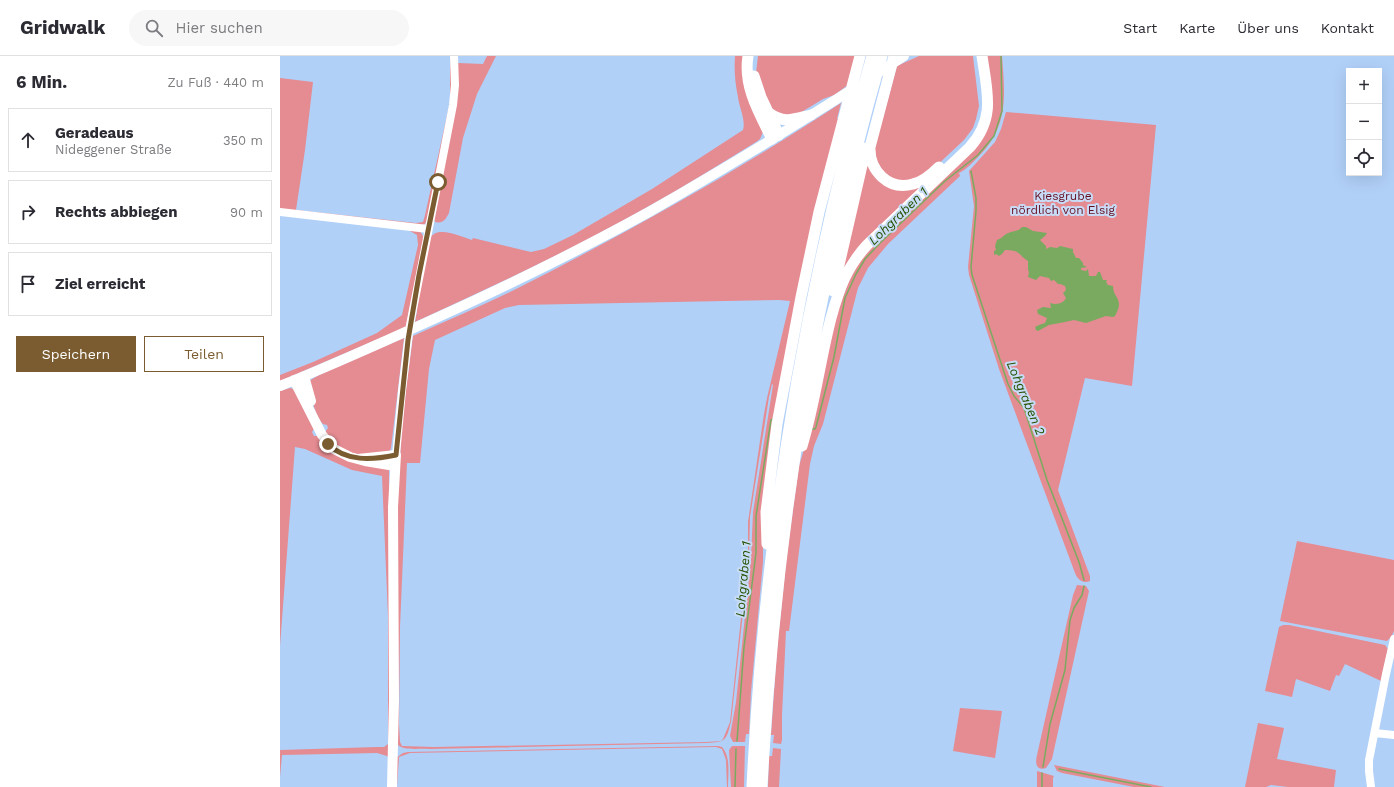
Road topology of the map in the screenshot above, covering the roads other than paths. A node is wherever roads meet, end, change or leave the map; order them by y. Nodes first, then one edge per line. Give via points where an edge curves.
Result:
1 (454, 56) edge
2 (748, 56) edge
3 (755, 56) edge
4 (860, 56) edge
5 (872, 56) edge
6 (882, 56) edge
7 (894, 56) edge
8 (904, 56) edge
9 (975, 56) edge
10 (982, 56) edge
11 (882, 99) junction
12 (769, 113) junction
13 (811, 115) junction
14 (776, 137) junction
15 (280, 212) edge
16 (428, 229) junction
17 (827, 331) junction
18 (299, 378) junction
19 (280, 386) edge
20 (396, 455) junction
21 (358, 458) junction
22 (396, 466) junction
23 (793, 475) junction
24 (768, 580) junction
25 (1393, 642) edge
26 (1375, 733) junction
27 (760, 734) junction
28 (1394, 735) edge
29 (759, 756) junction
30 (392, 787) edge
31 (752, 787) edge
32 (762, 787) edge
33 (1371, 787) edge

1 - 16 street via 452,114
2 - 14 highway via 747,70 752,95
3 - 12 highway via 756,82
4 - 24 highway via 819,212 777,424 766,512
5 - 24 highway via 853,121 812,298 790,418
6 - 23 highway via 862,124 822,300
7 - 11 highway
8 - 13 main road
9 - 11 highway via 981,102 978,123 965,142 934,172 917,183 902,186 888,182 878,174 872,163 870,147
10 - 17 highway via 988,108 982,131 970,147 858,256 840,287
11 - 17 highway via 868,141 851,210
12 - 13 highway via 783,120
12 - 14 highway
13 - 14 main road
14 - 18 main road via 649,212 548,264 423,324
15 - 16 street
16 - 20 street via 405,361
17 - 23 highway via 808,425
18 - 19 main road
18 - 21 main road via 322,435 331,446 343,454
20 - 21 main road
20 - 22 main road
21 - 22 main road
22 - 30 main road via 393,507
23 - 27 highway
24 - 27 highway
25 - 26 street
26 - 28 street
26 - 33 street via 1369,764
27 - 29 highway
29 - 31 highway
29 - 32 highway

